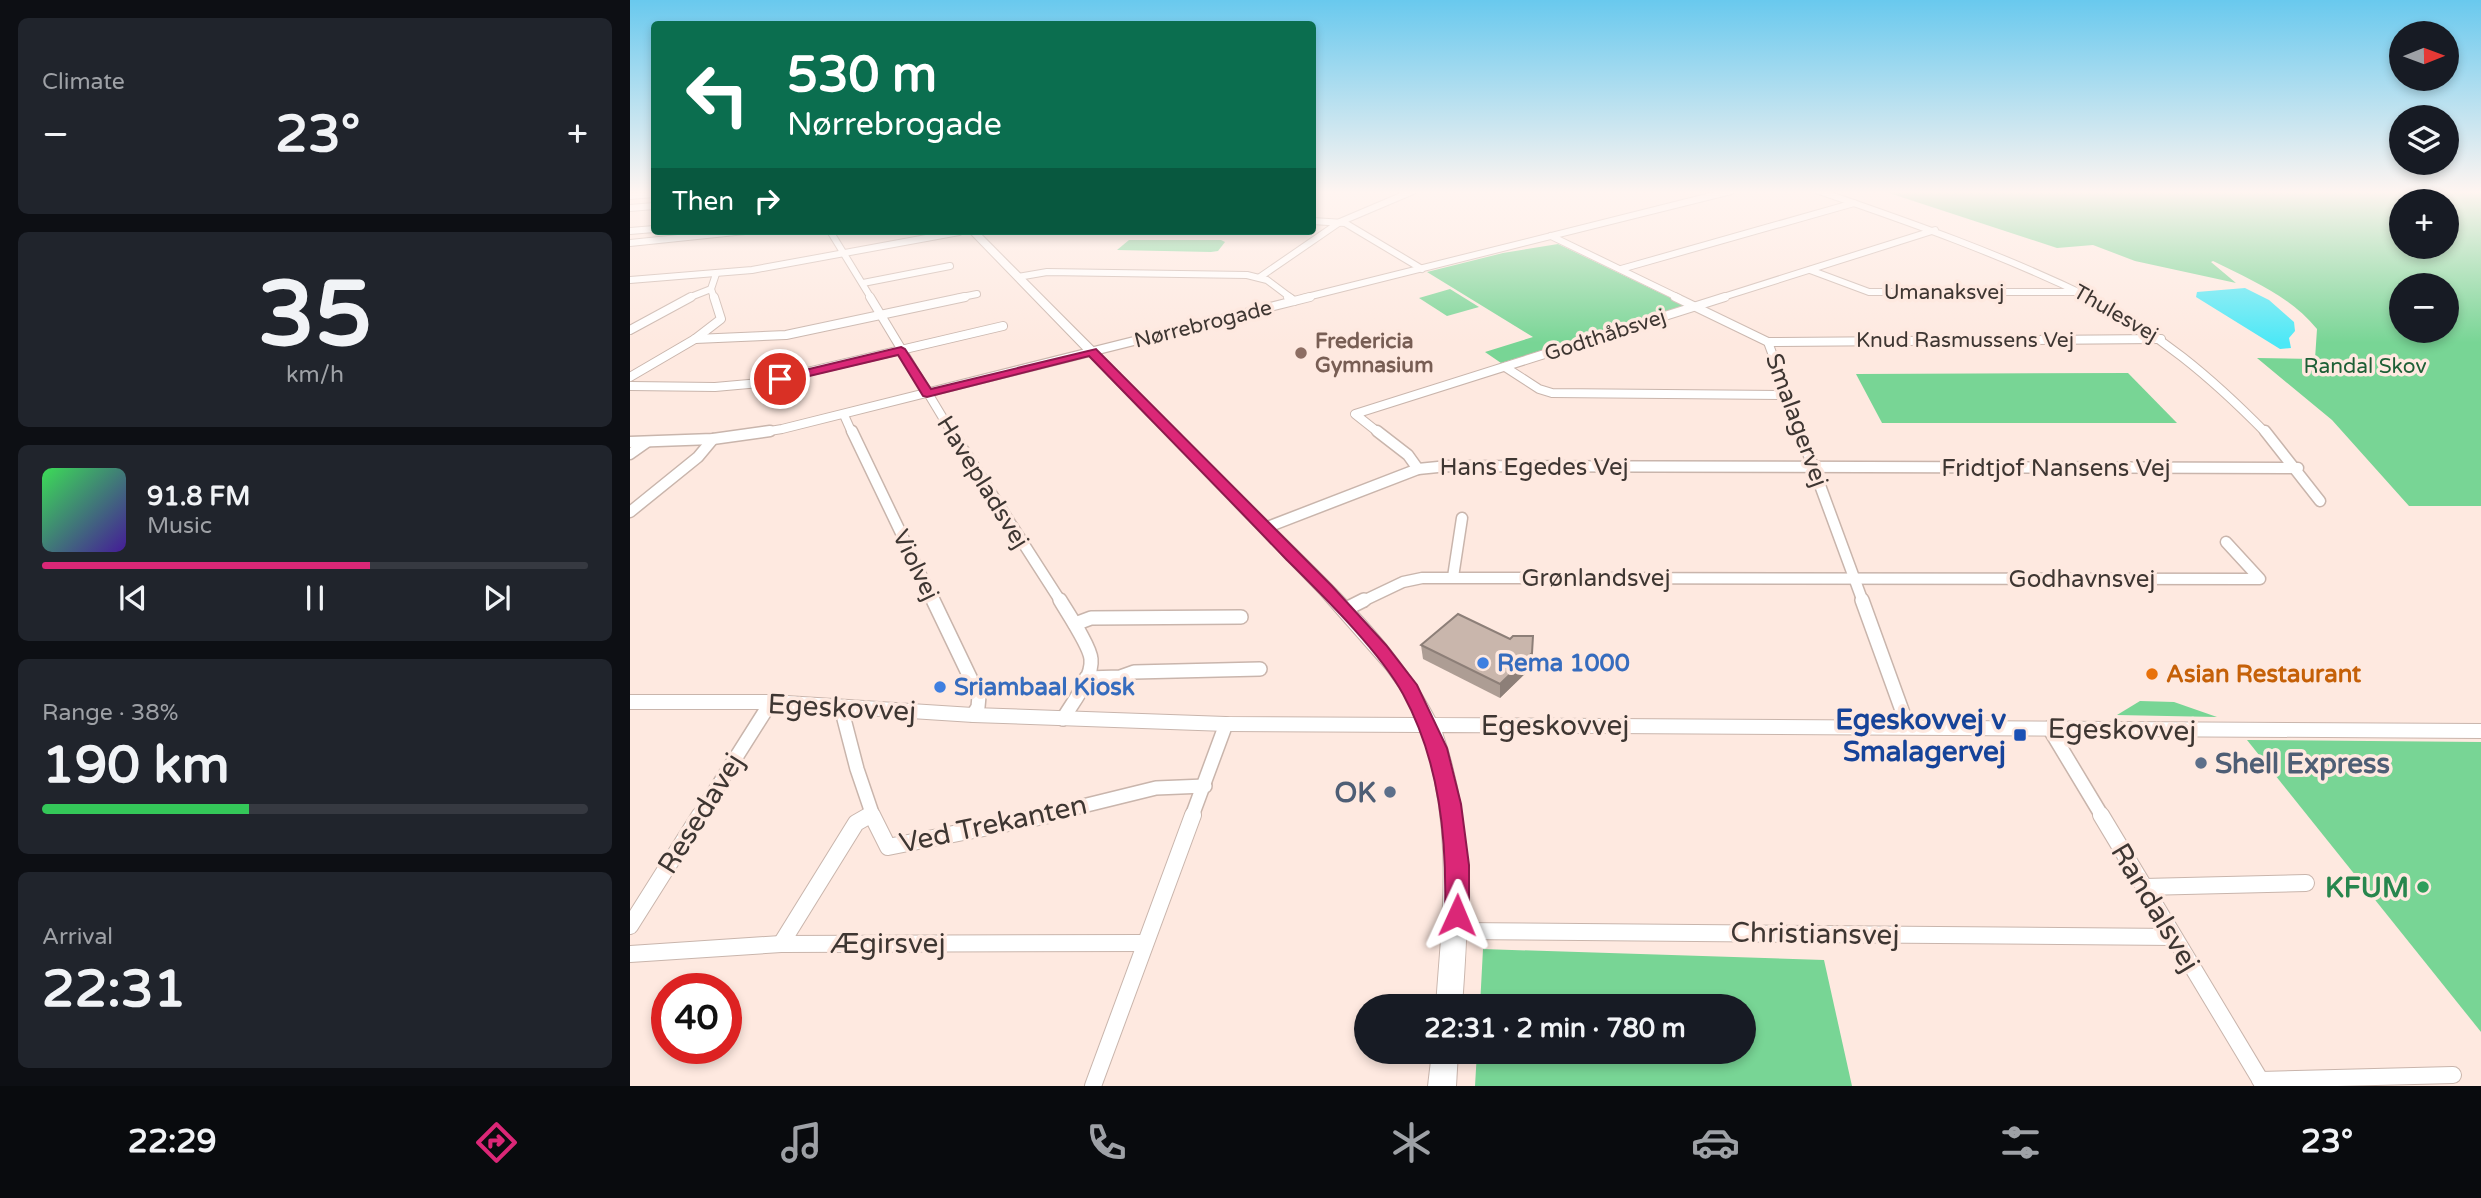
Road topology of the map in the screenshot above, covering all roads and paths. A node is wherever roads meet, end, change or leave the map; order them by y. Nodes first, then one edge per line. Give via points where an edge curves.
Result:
1 (837, 242) edge
2 (906, 242) edge
3 (983, 242) edge
4 (1312, 242) edge
5 (1374, 242) edge
6 (1529, 242) edge
7 (1563, 242) edge
8 (1717, 242) edge
9 (1898, 242) edge
10 (1965, 242) edge
11 (845, 253) junction
12 (950, 266) dead end
13 (1422, 269) junction
14 (1620, 269) junction
15 (1810, 270) junction
16 (716, 274) junction
17 (1018, 277) junction
18 (1260, 278) junction
19 (630, 280) edge
20 (863, 283) junction
21 (710, 289) junction
22 (2082, 292) junction
23 (977, 294) dead end
24 (1294, 301) junction
25 (1696, 306) junction
26 (880, 315) junction
27 (1003, 326) dead end
28 (630, 330) edge
29 (695, 339) junction
30 (2161, 339) junction
31 (1768, 342) junction
32 (901, 351) junction
33 (1092, 352) junction
34 (1505, 367) junction
35 (630, 377) edge
36 (630, 386) edge
37 (927, 393) junction
38 (1788, 395) junction
39 (844, 415) junction
40 (713, 439) junction
41 (630, 442) edge
42 (647, 442) junction
43 (630, 454) edge
44 (1814, 467) junction
45 (2298, 468) junction
46 (1418, 469) junction
47 (2320, 501) dead end
48 (630, 512) edge
49 (1462, 518) dead end
50 (1265, 528) junction
51 (2226, 542) dead end
52 (1453, 577) junction
53 (1855, 579) junction
54 (1344, 610) junction
55 (1241, 617) dead end
56 (1074, 624) junction
57 (1260, 669) dead end
58 (1086, 678) junction
59 (771, 702) junction
60 (632, 704) edge
61 (854, 708) junction
62 (973, 715) junction
63 (1063, 719) junction
64 (1226, 724) junction
65 (1428, 725) junction
66 (1908, 727) junction
67 (2049, 728) junction
68 (2481, 731) edge
69 (1205, 786) junction
70 (870, 815) junction
71 (2306, 883) dead end
72 (2144, 887) junction
73 (630, 926) edge
74 (1456, 931) junction
75 (2175, 937) junction
76 (1146, 943) junction
77 (781, 944) junction
78 (630, 954) edge
79 (1450, 994) edge
80 (1444, 1064) edge
81 (2454, 1075) dead end
82 (2262, 1083) edge
83 (1094, 1086) edge
84 (1442, 1086) edge

1 - 11 street, Havepladsvej
2 - 11 street
3 - 17 street
4 - 18 street
5 - 13 street
6 - 13 street, Nørrebrogade
7 - 14 street, Smalagervej
8 - 14 street
9 - 15 street, Godthåbsvej
10 - 22 street, Thulesvej
11 - 16 street
11 - 20 street, Havepladsvej
12 - 20 street
13 - 24 street, Nørrebrogade
14 - 25 street, Smalagervej
15 - 22 street, Umanaksvej via 1869,292
15 - 25 street, Godthåbsvej
16 - 19 street
16 - 21 street
17 - 18 street via 1047,272
17 - 33 street
18 - 24 street
20 - 26 street, Havepladsvej
21 - 28 street
21 - 29 street via 721,319
22 - 30 street, Thulesvej
23 - 26 street
24 - 33 street, Nørrebrogade
25 - 31 street, Smalagervej
25 - 34 street, Godthåbsvej
26 - 29 street via 786,335
26 - 32 street, Havepladsvej
27 - 32 street
29 - 35 street
30 - 31 street, Knud Rasmussens Vej
30 - 45 street, Thulesvej via 2223,388
31 - 38 street, Smalagervej
32 - 36 street via 760,383
32 - 37 street, Havepladsvej
33 - 37 street, Nørrebrogade
33 - 50 street
34 - 38 street via 1552,393
34 - 46 street, Godthåbsvej via 1355,414 1408,455
37 - 39 street, Nørrebrogade
37 - 56 street, Havepladsvej
38 - 44 street, Smalagervej
39 - 40 street, Nørrebrogade
39 - 62 street, Violvej via 979,696
40 - 42 street, Nørrebrogade
40 - 48 street via 698,457
41 - 42 street, Nørrebrogade
42 - 43 street
44 - 45 street, Fridtjof Nansens Vej
44 - 46 street, Hans Egedes Vej
44 - 53 street, Smalagervej
45 - 47 street, Thulesvej
46 - 50 street, Hans Egedes Vej
49 - 52 street
50 - 54 street
51 - 53 street, Godhavnsvej via 2260,579
52 - 53 street, Grønlandsvej
52 - 54 street, Grønlandsvej via 1404,582
53 - 66 street, Smalagervej
54 - 65 street via 1411,690
55 - 56 street via 1091,618
56 - 58 street, Havepladsvej via 1091,659
57 - 58 street via 1134,672
58 - 63 street
59 - 60 street, Egeskovvej
59 - 61 street, Egeskovvej
59 - 73 street, Resedavej
61 - 62 street, Egeskovvej
61 - 70 street, Ved Trekanten via 844,719
62 - 63 street, Egeskovvej
63 - 64 street, Egeskovvej
64 - 65 street, Egeskovvej
64 - 69 street
65 - 66 street, Egeskovvej
65 - 74 street via 1453,822 1458,865
66 - 67 street, Egeskovvej
67 - 68 street, Egeskovvej
67 - 72 street, Randalsvej
69 - 70 street, Ved Trekanten via 1156,788 888,847
69 - 76 street
70 - 77 street via 856,823
71 - 72 street
72 - 75 street, Randalsvej
74 - 75 street, Christiansvej
74 - 79 street
75 - 82 street, Randalsvej
76 - 77 street, Ægirsvej
76 - 83 street
77 - 78 street, Ægirsvej
80 - 84 street
81 - 82 street

